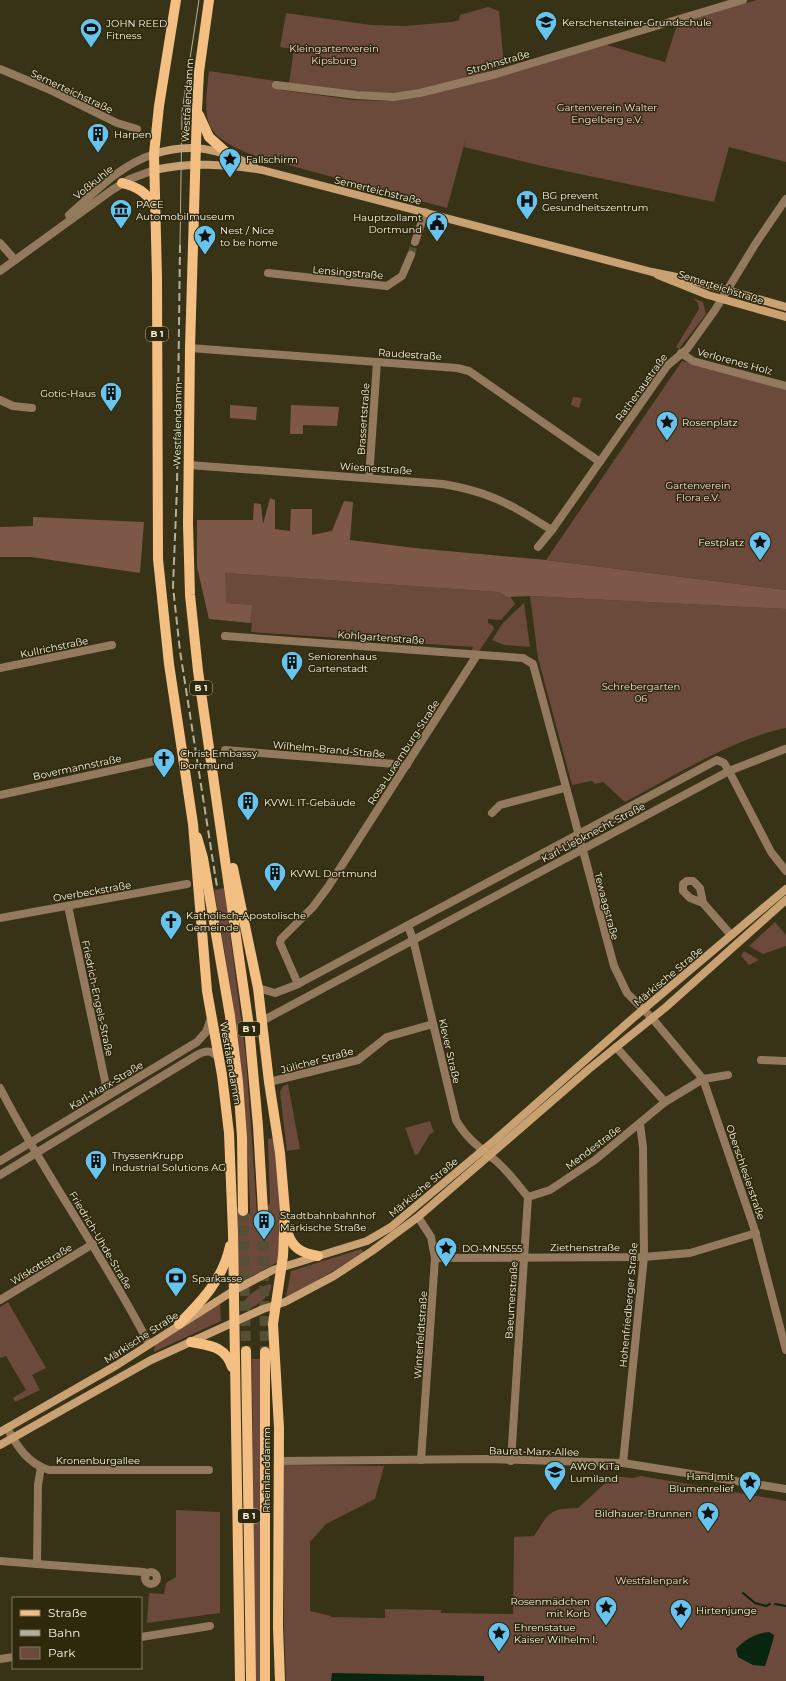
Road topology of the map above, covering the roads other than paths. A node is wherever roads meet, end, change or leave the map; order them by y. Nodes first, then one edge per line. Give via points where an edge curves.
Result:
1 (176, 0) edge
2 (209, 0) edge
3 (743, 0) edge
4 (0, 69) edge
5 (276, 85) dead end
6 (197, 110) junction
7 (137, 129) dead end
8 (196, 148) junction
9 (154, 154) junction
10 (228, 154) junction
11 (196, 164) junction
12 (154, 170) junction
13 (262, 170) junction
14 (122, 184) junction
15 (786, 199) edge
16 (155, 205) junction
17 (425, 212) junction
18 (50, 234) junction
19 (415, 242) tunnel mouth
20 (0, 243) edge
21 (411, 255) tunnel mouth
22 (15, 260) junction
23 (0, 270) edge
24 (652, 272) junction
25 (268, 273) dead end
26 (728, 290) junction
27 (722, 299) junction
28 (786, 307) edge
29 (786, 317) edge
30 (190, 348) junction
31 (681, 353) junction
32 (377, 362) junction
33 (786, 386) edge
34 (0, 400) edge
35 (32, 408) dead end
36 (600, 462) junction
37 (189, 465) junction
38 (369, 478) junction
39 (552, 530) junction
40 (538, 547) dead end
41 (225, 636) dead end
42 (112, 645) dead end
43 (477, 655) junction
44 (533, 664) joint
45 (0, 668) edge
46 (785, 749) dead end
47 (225, 750) dead end
48 (159, 760) dead end
49 (407, 765) junction
50 (729, 771) junction
51 (565, 788) junction
52 (0, 795) edge
53 (492, 813) dead end
54 (193, 824) junction
55 (577, 834) junction
56 (224, 848) junction
57 (581, 849) junction
58 (786, 871) edge
59 (187, 884) dead end
60 (786, 889) edge
61 (786, 900) edge
62 (703, 903) dead end
63 (68, 906) junction
64 (0, 918) edge
65 (408, 926) junction
66 (731, 935) junction
67 (413, 939) junction
68 (297, 985) junction
69 (258, 988) junction
70 (303, 999) junction
71 (643, 1010) junction
72 (211, 1018) junction
73 (652, 1018) junction
74 (262, 1021) junction
75 (433, 1024) junction
76 (616, 1046) junction
77 (218, 1057) junction
78 (761, 1060) dead end
79 (786, 1061) edge
80 (728, 1075) dead end
81 (703, 1079) junction
82 (269, 1082) junction
83 (0, 1088) edge
84 (108, 1095) junction
85 (665, 1102) junction
86 (640, 1124) junction
87 (33, 1148) junction
88 (482, 1150) junction
89 (490, 1156) junction
90 (0, 1162) edge
91 (0, 1175) edge
92 (528, 1197) junction
93 (243, 1211) tunnel mouth
94 (263, 1211) tunnel mouth
95 (418, 1217) junction
96 (286, 1226) junction
97 (233, 1233) junction
98 (756, 1233) junction
99 (92, 1244) junction
100 (318, 1256) junction
101 (644, 1257) junction
102 (435, 1258) junction
103 (523, 1258) junction
104 (282, 1268) junction
105 (233, 1291) junction
106 (0, 1300) edge
107 (275, 1306) junction
108 (234, 1323) junction
109 (179, 1324) junction
110 (191, 1342) junction
111 (149, 1344) junction
112 (786, 1350) edge
113 (246, 1352) tunnel mouth
114 (265, 1352) tunnel mouth
115 (151, 1360) junction
116 (235, 1383) junction
117 (3, 1430) edge
118 (13, 1438) junction
119 (0, 1445) edge
120 (421, 1460) junction
121 (279, 1461) junction
122 (511, 1461) junction
123 (623, 1463) junction
124 (41, 1467) junction
125 (209, 1470) dead end
126 (786, 1489) edge
127 (0, 1561) edge
128 (37, 1564) junction
129 (146, 1574) dead end
130 (210, 1626) dead end
131 (142, 1637) edge
132 (12, 1657) edge
133 (0, 1659) edge
134 (240, 1681) edge
135 (251, 1681) edge
136 (265, 1681) edge
137 (280, 1681) edge

1 - 9 main road, Westfalendamm / B 1
2 - 6 main road, Westfalendamm / B 1 via 199,72
3 - 5 street, Strohnstraße via 496,74 420,93 393,97 356,95
4 - 7 street, Semerteichstraße via 117,123
6 - 8 main road, Westfalendamm / B 1
6 - 10 main road via 211,140
8 - 9 main road, Semerteichstraße via 184,147
8 - 10 main road, Semerteichstraße
8 - 11 main road, Westfalendamm / B 1
9 - 12 main road, Westfalendamm / B 1
9 - 18 street, Voßkuhle via 131,165 107,182
10 - 13 main road, Semerteichstraße
11 - 12 main road, Semerteichstraße
11 - 13 main road, Semerteichstraße
11 - 30 main road, Westfalendamm / B 1
12 - 14 street, Voßkuhle
12 - 16 main road, Westfalendamm / B 1
13 - 17 main road, Semerteichstraße
14 - 16 main road via 146,192
14 - 18 street, Voßkuhle
15 - 26 street, Rathenaustraße
16 - 54 main road, Westfalendamm / B 1 via 158,559 169,664
17 - 19 street
17 - 24 main road, Semerteichstraße
18 - 22 street, Voßkuhle
20 - 22 street
21 - 25 street, Lensingstraße via 402,276 387,286
22 - 23 street, Voßkuhle
24 - 26 main road, Semerteichstraße
24 - 27 main road, Semerteichstraße via 676,284
26 - 27 street, Rathenaustraße
26 - 28 main road, Semerteichstraße
27 - 29 main road, Semerteichstraße
27 - 31 street, Rathenaustraße via 687,349
30 - 32 street, Raudestraße
30 - 37 main road, Westfalendamm / B 1
31 - 33 street, Verlorenes Holz via 693,361
31 - 36 street, Rathenaustraße via 667,366
32 - 36 street, Raudestraße via 469,371
32 - 38 street, Brassertstraße
34 - 35 street via 13,406
36 - 39 street, Rathenaustraße
37 - 38 street, Wiesnerstraße
37 - 56 main road, Westfalendamm / B 1 via 189,565 198,671
38 - 39 street, Wiesnerstraße via 443,484 471,490 495,498
39 - 40 street, Rathenaustraße
41 - 43 street, Kohlgartenstraße
42 - 45 street, Kullrichstraße
43 - 44 street, Kohlgartenstraße via 523,658
43 - 49 street, Rosa-Luxemburg-Straße
44 - 51 street, Tewaagstraße
46 - 50 street, Karl-Liebknecht-Straße
47 - 49 street, Wilhelm-Brand-Straße
48 - 52 street, Bovermannstraße
49 - 68 street, Rosa-Luxemburg-Straße via 346,861 313,907 282,938 280,943
50 - 55 street, Karl-Liebknecht-Straße via 721,760 718,760
50 - 57 street, Karl-Liebknecht-Straße
50 - 58 street via 771,852
51 - 53 street via 500,805
51 - 55 street, Tewaagstraße
54 - 72 main road, Westfalendamm via 194,858
54 - 93 main road, Westfalendamm via 203,858 230,1016 242,1138
55 - 57 street, Tewaagstraße
55 - 65 street, Karl-Liebknecht-Straße
56 - 69 main road, Westfalendamm via 232,862
56 - 94 main road, Westfalendamm / B 1 via 249,1027
57 - 67 street, Karl-Liebknecht-Straße
57 - 71 street, Tewaagstraße via 614,966 627,993
59 - 63 street, Overbeckstraße
60 - 66 main road, Märkische Straße
61 - 73 main road, Märkische Straße
62 - 66 street
63 - 64 street, Overbeckstraße
63 - 84 street, Friedrich-Engels-Straße
65 - 67 street
65 - 68 street, Karl-Liebknecht-Straße
66 - 71 main road, Märkische Straße
67 - 70 street, Karl-Liebknecht-Straße
67 - 75 street, Klever Straße
68 - 69 street, Karl-Liebknecht-Straße via 274,993
68 - 70 street
69 - 74 main road, Westfalendamm
70 - 74 street, Karl-Liebknecht-Straße
71 - 73 street, Tewaagstraße
71 - 88 main road, Märkische Straße
72 - 77 main road, Westfalendamm
72 - 84 street, Karl-Marx-Straße via 206,1032 197,1042
73 - 76 main road, Märkische Straße
73 - 81 street, Oberschlesierstraße
74 - 82 main road, Westfalendamm
75 - 82 street, Jülicher Straße via 387,1037 358,1060
75 - 88 street, Klever Straße via 456,1120 461,1129
76 - 85 street
76 - 89 main road, Märkische Straße
77 - 87 street, Karl-Marx-Straße via 208,1050 196,1055
77 - 97 main road, Westfalendamm via 228,1118
78 - 79 street
80 - 81 street, Mendestraße
81 - 85 street, Mendestraße
81 - 98 street, Oberschlesierstraße
82 - 96 main road, Westfalendamm via 281,1160
83 - 87 street, Friedrich-Uhde-Straße
84 - 87 street, Karl-Marx-Straße
85 - 86 street, Mendestraße
86 - 92 street, Mendestraße via 595,1160 550,1190
86 - 101 street, Hohenfriedberger Straße via 643,1147
87 - 90 street, Karl-Marx-Straße
87 - 91 street, Karl-Marx-Straße
87 - 99 street, Friedrich-Uhde-Straße
88 - 89 street, Klever Straße
88 - 100 main road, Märkische Straße via 391,1227 367,1241
89 - 92 street
89 - 95 main road, Märkische Straße
92 - 103 street, Baeumerstraße
95 - 102 street, Winterfeldtstraße via 431,1237
95 - 107 main road, Märkische Straße via 334,1276
96 - 100 main road via 293,1246 302,1253
96 - 104 main road, Westfalendamm
97 - 105 main road, Westfalendamm
97 - 109 main road via 219,1276 203,1299
98 - 101 street, Ziethenstraße via 690,1253
98 - 112 street, Oberschlesierstraße
99 - 106 street, Wiskottstraße
99 - 111 street, Friedrich-Uhde-Straße
100 - 104 main road, Märkische Straße
101 - 103 street, Ziethenstraße
101 - 123 street, Hohenfriedberger Straße
102 - 103 street, Ziethenstraße
102 - 120 street, Winterfeldtstraße
103 - 122 street, Baeumerstraße
104 - 105 main road, Märkische Straße
104 - 107 main road, Rheinlanddamm
105 - 108 main road, Westfalendamm
105 - 109 main road, Märkische Straße
107 - 108 main road, Märkische Straße
107 - 121 main road, Rheinlanddamm via 273,1343 278,1400
108 - 110 main road, Märkische Straße
108 - 116 main road
109 - 111 main road, Märkische Straße
110 - 115 main road, Märkische Straße
110 - 116 main road via 213,1346 225,1353 232,1366
111 - 115 main road
111 - 117 main road, Märkische Straße
113 - 135 main road, Rheinlanddamm / B 1
114 - 136 main road, Rheinlanddamm / B 1
115 - 118 main road, Märkische Straße
116 - 134 main road
117 - 118 street
118 - 119 main road, Märkische Straße
118 - 124 street via 29,1459
120 - 121 street, Baurat-Marx-Allee
120 - 122 street, Baurat-Marx-Allee
121 - 137 main road, Rheinlanddamm
122 - 123 street, Baurat-Marx-Allee
123 - 126 street, Baurat-Marx-Allee
124 - 125 street, Kronenburgallee via 49,1470
124 - 128 street via 38,1485
127 - 128 street
128 - 129 street
130 - 131 street
132 - 133 street

